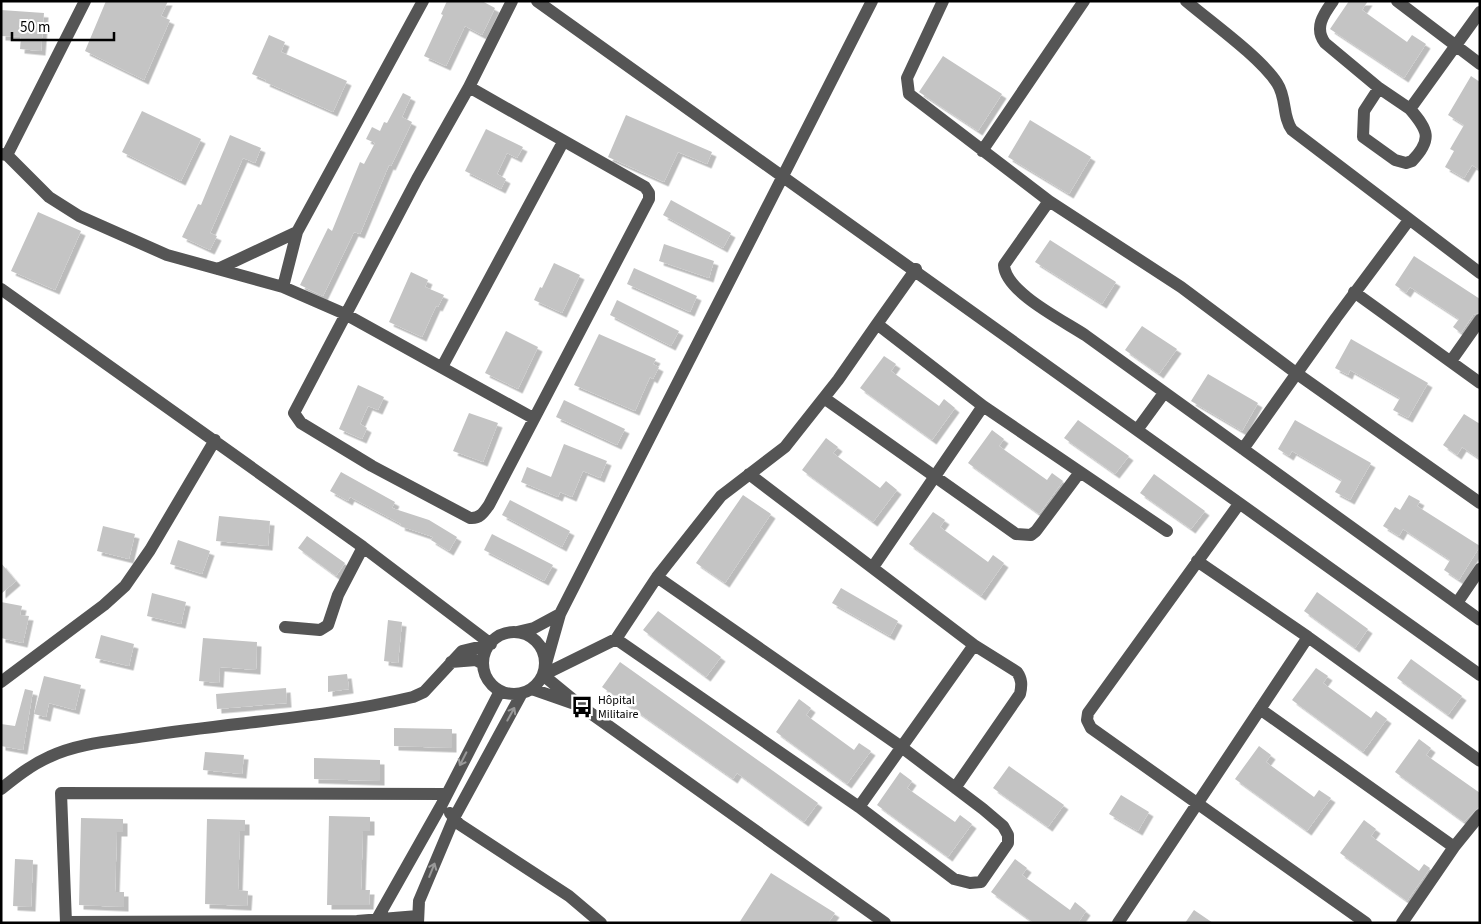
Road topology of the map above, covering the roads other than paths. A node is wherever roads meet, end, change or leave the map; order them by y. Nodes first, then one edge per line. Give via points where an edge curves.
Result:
1 (85, 1) edge
2 (423, 1) edge
3 (512, 1) edge
4 (537, 1) edge
5 (872, 1) edge
6 (943, 1) edge
7 (1084, 1) edge
8 (1186, 1) edge
9 (1333, 1) edge
10 (1396, 1) edge
11 (1480, 12) edge
12 (1455, 46) junction
13 (1480, 64) edge
14 (469, 87) junction
15 (1379, 88) junction
16 (1410, 109) junction
17 (563, 142) junction
18 (982, 151) junction
19 (4, 155) edge
20 (782, 177) junction
21 (1049, 201) junction
22 (1409, 220) junction
23 (297, 232) junction
24 (218, 269) junction
25 (916, 269) junction
26 (1480, 273) edge
27 (283, 288) junction
28 (1, 289) edge
29 (1354, 292) junction
30 (346, 314) junction
31 (1480, 320) edge
32 (877, 324) junction
33 (1451, 361) junction
34 (442, 367) junction
35 (1296, 373) junction
36 (1480, 383) edge
37 (1164, 393) junction
38 (824, 398) junction
39 (983, 406) junction
40 (533, 418) junction
41 (1137, 430) junction
42 (215, 440) junction
43 (1243, 449) junction
44 (1080, 472) junction
45 (749, 474) junction
46 (934, 477) junction
47 (1480, 503) edge
48 (1239, 504) junction
49 (1167, 531) dead end
50 (363, 546) junction
51 (1197, 561) junction
52 (873, 567) junction
53 (1480, 570) edge
54 (657, 577) junction
55 (1457, 603) junction
56 (560, 614) junction
57 (1480, 620) edge
58 (285, 627) dead end
59 (510, 633) junction
60 (1308, 637) junction
61 (616, 639) junction
62 (491, 644) junction
63 (974, 644) junction
64 (451, 662) junction
65 (483, 664) junction
66 (544, 671) junction
67 (1480, 675) edge
68 (1, 682) edge
69 (500, 691) junction
70 (527, 691) junction
71 (582, 707) junction
72 (1260, 709) junction
73 (900, 746) junction
74 (1480, 761) edge
75 (955, 788) junction
76 (1, 789) edge
77 (444, 799) junction
78 (1198, 804) junction
79 (859, 807) junction
80 (1480, 815) edge
81 (454, 818) junction
82 (1454, 846) junction
83 (377, 919) junction
84 (418, 919) edge
85 (66, 922) edge
86 (357, 922) edge
87 (601, 923) edge
88 (885, 923) edge
89 (1118, 923) edge
90 (1366, 923) edge
91 (1402, 923) edge

1 - 19 street
2 - 23 street
3 - 14 street
4 - 20 street
5 - 20 street
6 - 18 street via 907,78 909,94
7 - 18 street
8 - 22 street via 1254,58 1278,84 1287,123 1292,130
9 - 15 street via 1321,21 1320,36
10 - 12 street
11 - 12 street
12 - 13 street
12 - 16 street
14 - 17 street
14 - 30 street
15 - 16 street
15 - 16 street via 1364,111 1362,135 1366,141 1400,162 1412,161 1425,145 1423,124
17 - 34 street
17 - 40 street via 645,187 649,199
18 - 21 street
19 - 24 street via 49,197 79,216 167,255
20 - 25 street
20 - 56 street
21 - 35 street via 1181,287
21 - 37 street via 1004,266 1005,274 1020,291
22 - 26 street
22 - 29 street
23 - 24 street
23 - 27 street
24 - 27 street
25 - 32 street
25 - 41 street
27 - 30 street
28 - 42 street
29 - 33 street
29 - 35 street
30 - 34 street
30 - 40 street via 294,413 300,423 372,466 476,519 489,505
31 - 33 street
32 - 38 street
32 - 39 street
33 - 36 street
34 - 40 street
35 - 43 street
35 - 47 street
37 - 41 street
37 - 43 street
38 - 45 street via 785,447
38 - 46 street
39 - 44 street
39 - 46 street
41 - 48 street
42 - 50 street
42 - 68 street via 125,586
43 - 55 street
44 - 46 street via 1036,530 1024,536 1016,534
44 - 49 street
45 - 52 street
45 - 54 street via 721,496
46 - 52 street
48 - 51 street
48 - 67 street
50 - 58 street via 338,594 328,625 320,630
50 - 62 street
51 - 60 street
51 - 78 street via 1088,713 1087,720 1091,728
52 - 63 street
53 - 55 street
54 - 61 street
54 - 73 street
55 - 57 street
56 - 59 street via 534,628
56 - 66 street
59 - 62 street
59 - 66 street via 526,635 538,644
60 - 72 street
60 - 74 street
61 - 66 street
61 - 79 street
62 - 64 street via 462,651
62 - 65 street
63 - 73 street
63 - 75 street via 1017,672 1022,678 1022,686 1020,694
64 - 65 street via 476,660
64 - 76 street via 424,692 413,697 304,716 209,726 74,748 32,766
65 - 69 street via 488,680
66 - 70 street
66 - 71 street
69 - 70 street
69 -> 77 street
70 - 71 street
81 -> 70 street
71 - 88 street
72 - 78 street
72 - 82 street
73 - 75 street
73 - 79 street
75 - 79 street via 1002,826 1008,835 1008,843 981,882 954,879
77 - 81 street
77 - 83 street
77 - 85 street via 61,793
78 - 89 street
78 - 90 street
80 - 82 street
84 -> 81 street via 419,901
81 - 87 street via 569,896
82 - 91 street
83 - 84 street
83 - 86 street
85 - 86 street

